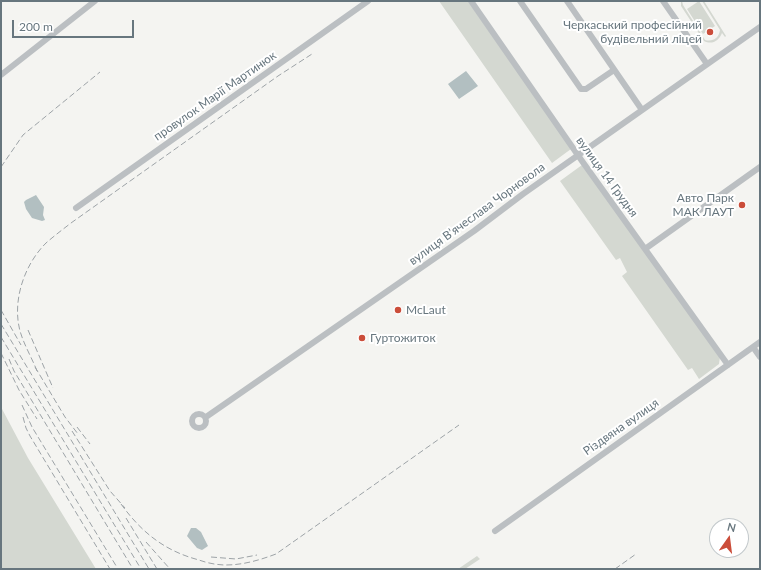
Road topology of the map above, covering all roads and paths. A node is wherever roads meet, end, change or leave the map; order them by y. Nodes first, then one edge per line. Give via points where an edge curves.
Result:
1 (95, 1) edge
2 (368, 1) edge
3 (471, 1) edge
4 (520, 1) edge
5 (567, 1) edge
6 (663, 1) edge
7 (760, 27) edge
8 (707, 64) junction
9 (614, 70) junction
10 (1, 75) edge
11 (642, 110) junction
12 (578, 156) junction
13 (760, 167) edge
14 (76, 208) dead end
15 (645, 249) junction
16 (760, 342) edge
17 (753, 348) junction
18 (760, 358) edge
19 (728, 365) junction
20 (206, 417) dead end
21 (495, 531) dead end

1 - 10 street
2 - 14 street, провулок Марії Мартинюк
3 - 12 street, вулиця 14 Грудня
4 - 9 street via 581,89 586,89
5 - 9 street
6 - 8 street
7 - 8 street, вулиця Вʼячеслава Чорновола
8 - 11 street, вулиця Вʼячеслава Чорновола
9 - 11 street
11 - 12 street, вулиця Вʼячеслава Чорновола
12 - 15 street, вулиця 14 Грудня
12 - 20 street, вулиця Вʼячеслава Чорновола
13 - 15 street
15 - 19 street, вулиця 14 Грудня
16 - 17 street, Різдвяна вулиця
17 - 18 street
17 - 19 street, Різдвяна вулиця
19 - 21 street, Різдвяна вулиця

